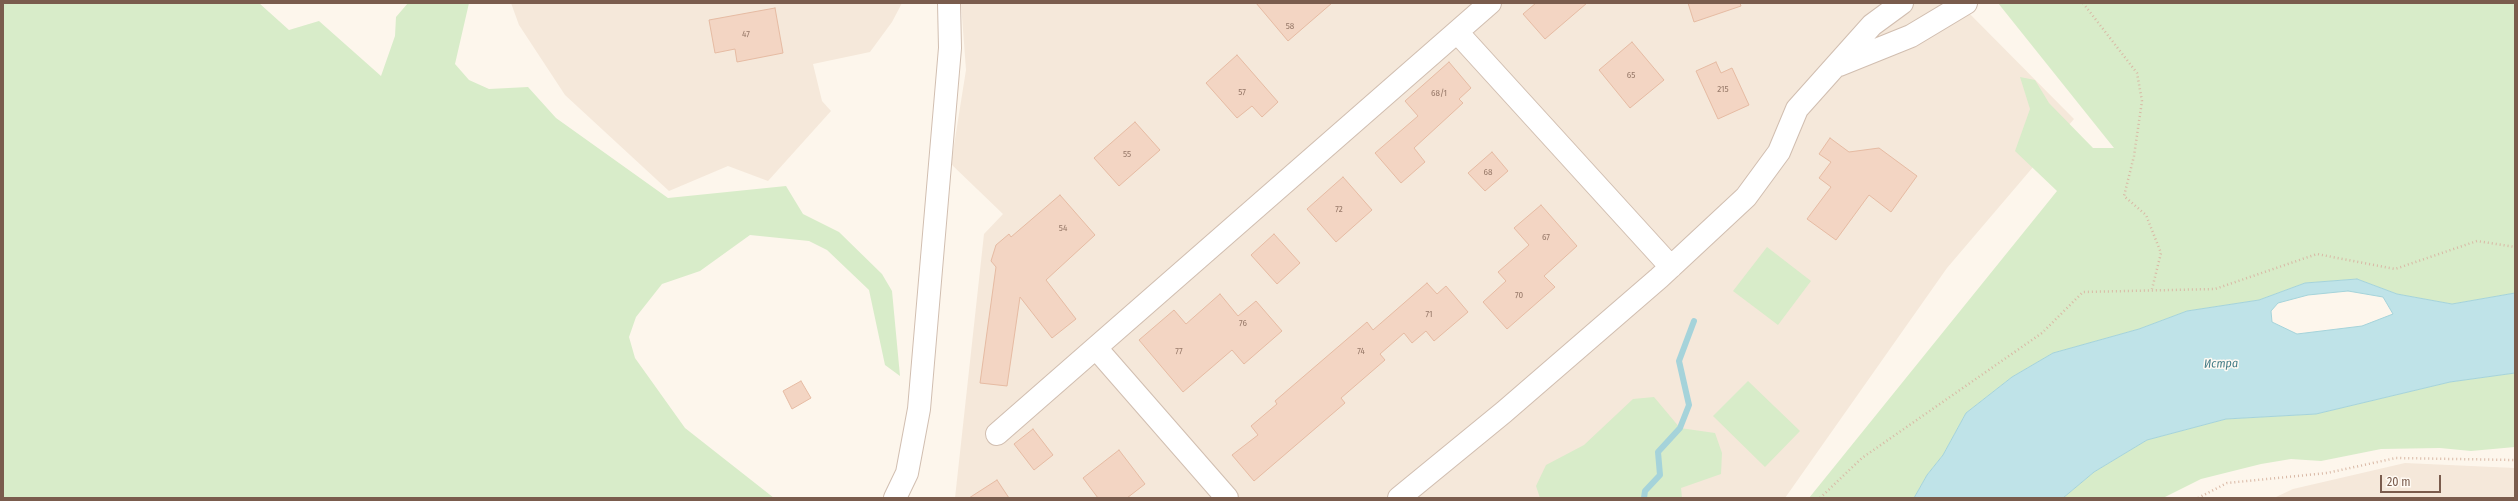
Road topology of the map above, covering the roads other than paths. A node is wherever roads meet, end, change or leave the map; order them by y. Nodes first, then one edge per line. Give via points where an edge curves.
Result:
1 (948, 3) edge
2 (1490, 3) edge
3 (1902, 3) edge
4 (1966, 3) edge
5 (1457, 32) junction
6 (1834, 66) junction
7 (1671, 267) junction
8 (1096, 348) junction
9 (997, 434) dead end
10 (895, 498) edge
11 (1227, 498) edge
12 (1399, 498) edge

1 - 10 street via 950,48 919,409 907,473
2 - 5 street
3 - 6 street via 1872,25
4 - 6 street via 1911,36
5 - 7 street
5 - 8 street
6 - 7 street via 1797,109 1780,152 1746,198
7 - 12 street via 1504,412
8 - 9 street
8 - 11 street

